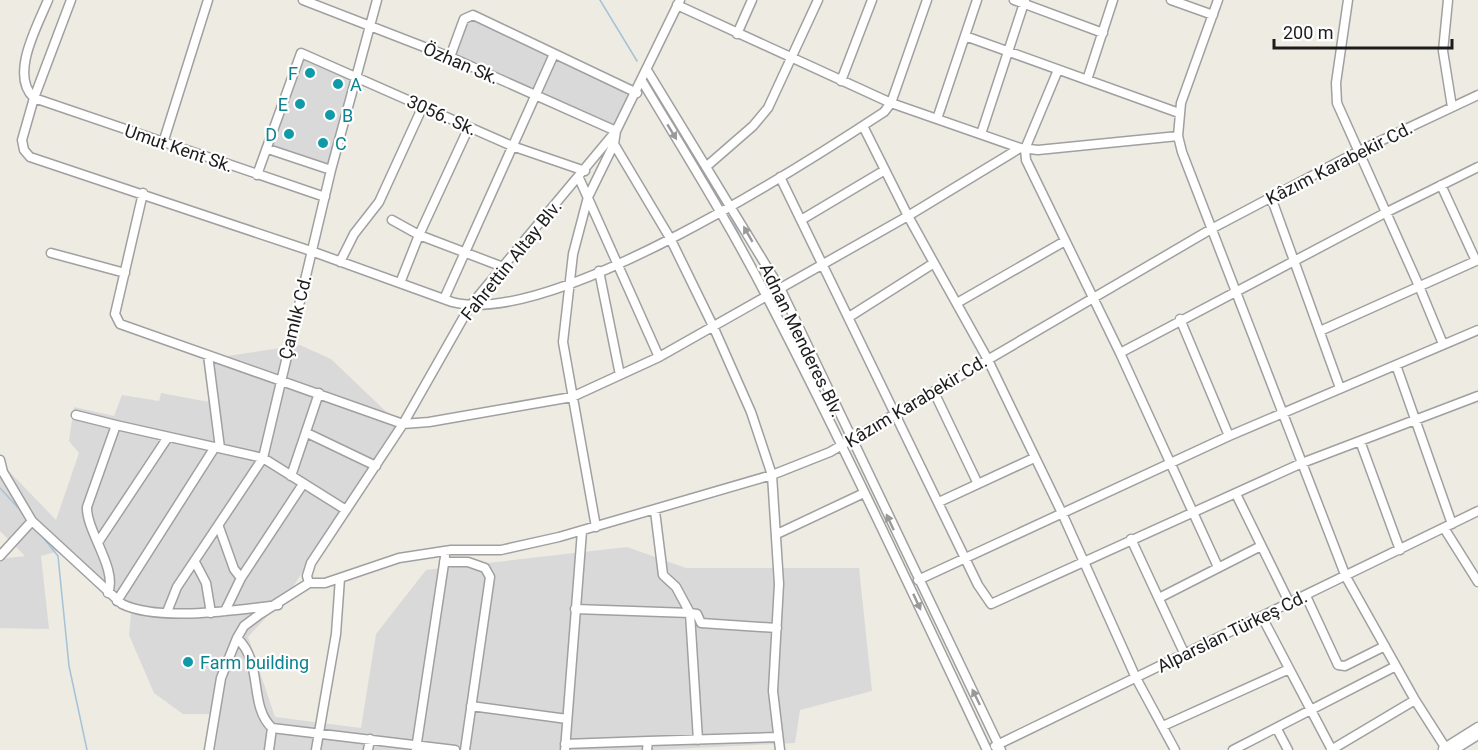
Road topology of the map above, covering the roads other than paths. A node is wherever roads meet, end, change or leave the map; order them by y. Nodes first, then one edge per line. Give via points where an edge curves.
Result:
1 (48, 0) edge
2 (71, 0) edge
3 (208, 0) edge
4 (303, 0) edge
5 (377, 0) edge
6 (752, 0) edge
7 (818, 0) edge
8 (872, 0) edge
9 (927, 0) edge
10 (977, 0) edge
11 (1014, 0) edge
12 (1113, 0) edge
13 (1171, 0) edge
14 (1218, 0) edge
15 (1348, 0) edge
16 (1448, 0) edge
17 (1025, 2) edge
18 (678, 3) edge
19 (1213, 15) junction
20 (371, 26) junction
21 (1103, 33) junction
22 (737, 34) junction
23 (964, 36) junction
24 (1008, 52) junction
25 (554, 54) junction
26 (450, 57) junction
27 (793, 59) junction
28 (647, 70) junction
29 (1058, 70) junction
30 (357, 76) junction
31 (1087, 80) junction
32 (642, 81) junction
33 (842, 81) junction
34 (637, 93) junction
35 (534, 94) junction
36 (1478, 95) edge
37 (34, 98) junction
38 (891, 103) junction
39 (423, 106) junction
40 (1452, 107) junction
41 (1179, 113) junction
42 (937, 119) junction
43 (863, 126) junction
44 (469, 127) junction
45 (616, 131) junction
46 (981, 134) junction
47 (1178, 136) junction
48 (163, 143) junction
49 (614, 144) junction
50 (512, 146) junction
51 (268, 148) junction
52 (1023, 149) junction
53 (1357, 152) junction
54 (707, 166) junction
55 (1478, 167) edge
56 (331, 170) junction
57 (885, 170) junction
58 (582, 174) junction
59 (257, 175) junction
60 (780, 177) junction
61 (1441, 185) junction
62 (143, 194) junction
63 (325, 197) junction
64 (588, 197) junction
65 (1271, 197) junction
66 (732, 206) junction
67 (720, 212) junction
68 (1385, 213) junction
69 (908, 216) junction
70 (392, 220) dead end
71 (801, 220) junction
72 (1214, 228) junction
73 (419, 235) junction
74 (670, 238) junction
75 (1065, 241) junction
76 (312, 251) junction
77 (51, 253) dead end
78 (464, 253) junction
79 (1477, 260) edge
80 (1293, 261) junction
81 (340, 262) junction
82 (618, 262) junction
83 (934, 263) junction
84 (824, 266) junction
85 (503, 267) junction
86 (599, 271) junction
87 (125, 273) junction
88 (400, 283) junction
89 (569, 285) junction
90 (1419, 286) junction
91 (781, 290) junction
92 (1237, 290) junction
93 (766, 297) junction
94 (1092, 297) junction
95 (444, 299) junction
96 (957, 303) junction
97 (470, 306) junction
98 (849, 317) junction
99 (1180, 319) junction
100 (713, 326) junction
101 (1478, 330) edge
102 (1320, 331) junction
103 (1443, 344) junction
104 (1120, 353) junction
105 (208, 355) junction
106 (659, 357) junction
107 (987, 358) junction
108 (1396, 365) junction
109 (620, 375) junction
110 (280, 378) junction
111 (1340, 388) junction
112 (934, 392) junction
113 (319, 393) junction
114 (1478, 396) edge
115 (572, 397) junction
116 (1284, 413) junction
117 (897, 414) junction
118 (76, 415) dead end
119 (1416, 421) junction
120 (403, 424) junction
121 (116, 425) junction
122 (307, 433) junction
123 (1229, 436) junction
124 (168, 437) junction
125 (851, 439) junction
126 (1360, 441) junction
127 (842, 446) junction
128 (218, 448) junction
129 (263, 458) junction
130 (1034, 458) junction
131 (0, 460) edge
132 (1302, 463) junction
133 (1171, 464) junction
134 (376, 466) junction
135 (772, 475) junction
136 (291, 476) junction
137 (303, 484) junction
138 (978, 484) junction
139 (864, 493) junction
140 (1236, 494) junction
141 (939, 502) junction
142 (346, 510) junction
143 (655, 511) junction
144 (1478, 511) edge
145 (1193, 512) junction
146 (1062, 513) junction
147 (33, 521) junction
148 (1448, 526) junction
149 (219, 527) junction
150 (596, 527) junction
151 (582, 531) junction
152 (777, 534) junction
153 (1131, 539) junction
154 (99, 541) junction
155 (1262, 546) junction
156 (1400, 550) junction
157 (446, 551) junction
158 (0, 556) edge
159 (966, 560) junction
160 (1084, 560) junction
161 (195, 562) junction
162 (444, 562) junction
163 (1218, 567) junction
164 (1346, 577) junction
165 (241, 578) junction
166 (340, 578) junction
167 (918, 580) junction
168 (1478, 582) edge
169 (309, 583) junction
170 (108, 593) junction
171 (1306, 596) junction
172 (1160, 598) junction
173 (117, 601) junction
174 (1290, 604) junction
175 (278, 605) junction
176 (575, 609) junction
177 (225, 611) junction
178 (167, 612) junction
179 (211, 612) junction
180 (690, 613) junction
181 (1262, 617) junction
182 (777, 628) junction
183 (237, 638) junction
184 (1385, 646) junction
185 (1185, 655) junction
186 (1396, 666) junction
187 (1287, 670) junction
188 (1136, 678) junction
189 (1415, 700) junction
190 (471, 706) junction
191 (1310, 712) junction
192 (567, 719) junction
193 (1163, 726) junction
194 (1478, 727) edge
195 (272, 728) junction
196 (1277, 729) junction
197 (318, 732) junction
198 (1478, 735) edge
199 (777, 737) junction
200 (370, 739) junction
201 (698, 740) junction
202 (647, 746) edge
203 (416, 747) edge
204 (565, 747) edge
205 (1000, 747) edge
206 (1448, 749) edge
207 (209, 750) edge
208 (269, 750) edge
209 (316, 750) edge
210 (368, 750) edge
211 (455, 750) edge
212 (465, 750) edge
213 (780, 750) edge
214 (987, 750) edge
215 (1175, 750) edge
216 (1233, 750) edge
217 (1288, 750) edge
218 (1331, 750) edge

1 - 37 street via 27,52 24,82
2 - 37 street
3 - 48 street
4 - 20 street, Özhan Sk.
5 - 20 street, Çamlık Cd.
6 - 22 street
7 - 27 street
8 - 33 street
9 - 38 street
10 - 23 street
11 - 17 street
12 - 21 street
13 - 19 street
14 - 19 street
15 - 53 street via 1336,93 1340,114
16 - 40 street via 1443,51
17 - 21 street
17 - 24 street
18 - 22 street
18 - 28 street, Fahrettin Altay Blv.
19 - 41 street
20 - 26 street, Özhan Sk.
20 - 30 street, Çamlık Cd.
21 - 31 street
22 - 27 street
23 - 24 street
23 - 42 street
24 - 29 street
24 - 46 street
25 - 26 street via 470,15 463,21
25 - 34 street
25 - 35 street
26 - 35 street, Özhan Sk.
27 - 33 street
27 - 54 street via 763,116
28 - 32 street, Fahrettin Altay Blv.
28 - 54 street, Adnan Menderes Blv.
29 - 31 street
29 - 52 street
30 - 39 street, 3056. Sk.
30 - 51 street, 3056. Sk. via 301,53
30 - 56 street, Çamlık Cd.
31 - 41 street
32 - 34 street, Fahrettin Altay Blv.
32 -> 67 street, Adnan Menderes Blv.
33 - 38 street
34 - 45 street, Fahrettin Altay Blv.
35 - 45 street, Özhan Sk.
35 - 50 street
36 - 40 street, Kâzım Karabekir Cd.
37 - 48 street, Umut Kent Sk.
37 - 62 street via 22,140 30,157
38 - 42 street
38 - 43 street
39 - 44 street, 3056. Sk.
39 - 81 street via 379,202 354,234
40 - 53 street, Kâzım Karabekir Cd.
41 - 47 street
42 - 46 street
43 - 57 street
43 - 60 street
44 - 50 street, 3056. Sk.
44 - 73 street
45 - 49 street
45 - 58 street, Fahrettin Altay Blv.
46 - 52 street
47 - 52 street
47 - 72 street
48 - 59 street, Umut Kent Sk.
49 - 64 street
49 - 74 street
50 - 58 street, 3056. Sk.
50 - 78 street
51 - 56 street
51 - 59 street
52 - 69 street
52 - 75 street
53 - 65 street, Kâzım Karabekir Cd.
53 - 68 street
54 - 66 street, Adnan Menderes Blv.
55 - 61 street
56 - 63 street, Çamlık Cd.
57 - 69 street
57 - 71 street
58 - 64 street
58 - 85 street, Fahrettin Altay Blv.
59 - 63 street, Umut Kent Sk.
60 - 66 street
60 - 71 street
61 - 68 street
61 - 79 street
62 - 76 street
62 - 87 street
63 - 76 street, Çamlık Cd.
64 - 82 street
64 - 89 street
65 - 72 street, Kâzım Karabekir Cd.
65 - 80 street
66 - 67 street
91 -> 66 street, Adnan Menderes Blv.
67 - 74 street
67 - 93 street, Adnan Menderes Blv.
68 - 80 street
68 - 90 street
69 - 83 street
69 - 84 street
70 - 73 street
71 - 84 street
72 - 92 street
72 - 94 street, Kâzım Karabekir Cd.
73 - 78 street
73 - 88 street
74 - 82 street
74 - 100 street
75 - 94 street
75 - 96 street
76 - 81 street
76 - 110 street, Çamlık Cd.
77 - 87 street
78 - 85 street
78 - 95 street
79 - 90 street
80 - 92 street
80 - 102 street
81 - 88 street
82 - 86 street
82 - 106 street
83 - 96 street
83 - 98 street
84 - 91 street
84 - 98 street
85 - 97 street, Fahrettin Altay Blv.
86 - 89 street
86 - 109 street
87 - 105 street via 115,314 120,324
88 - 95 street
89 - 97 street via 523,300
89 - 115 street via 563,342
90 - 102 street
90 - 103 street
91 - 93 street
91 - 125 street, Adnan Menderes Blv.
92 - 99 street
92 - 116 street
93 - 100 street
93 - 127 street, Adnan Menderes Blv.
94 - 104 street
94 - 107 street, Kâzım Karabekir Cd.
95 - 97 street
96 - 107 street
97 - 120 street, Fahrettin Altay Blv.
98 - 117 street
99 - 104 street
99 - 123 street
100 - 106 street
100 - 135 street via 751,412
101 - 103 street
102 - 111 street
103 - 108 street
104 - 133 street
105 - 110 street
105 - 128 street
106 - 109 street
107 - 112 street, Kâzım Karabekir Cd.
107 - 130 street
108 - 111 street
108 - 119 street
109 - 115 street
110 - 113 street
110 - 129 street, Çamlık Cd.
111 - 116 street
112 - 117 street, Kâzım Karabekir Cd.
112 - 138 street
113 - 120 street
113 - 122 street
114 - 119 street
115 - 120 street
115 - 150 street
116 - 123 street
116 - 132 street
117 - 125 street, Kâzım Karabekir Cd.
117 - 141 street
118 - 121 street
119 - 126 street
119 - 148 street
120 - 134 street, Fahrettin Altay Blv.
121 - 124 street
121 - 154 street via 87,507 89,522
122 - 134 street
122 - 136 street
123 - 133 street
124 - 128 street
124 - 154 street
125 - 127 street, Kâzım Karabekir Cd.
167 -> 125 street, Adnan Menderes Blv.
126 - 132 street
126 - 156 street
127 - 135 street, Kâzım Karabekir Cd.
127 - 139 street, Adnan Menderes Blv.
128 - 129 street
128 - 173 street
129 - 136 street
129 - 149 street, Çamlık Cd.
130 - 138 street
130 - 146 street
131 - 147 street via 3,472
132 - 140 street
132 - 164 street
133 - 145 street
133 - 146 street
134 - 142 street, Fahrettin Altay Blv.
135 - 143 street, Kâzım Karabekir Cd.
135 - 152 street
136 - 137 street
137 - 142 street
137 - 165 street
138 - 141 street
139 - 152 street
139 -> 214 street, Adnan Menderes Blv.
140 - 145 street
140 - 155 street
141 - 159 street
142 - 169 street, Fahrettin Altay Blv. via 311,563
143 - 150 street, Kâzım Karabekir Cd.
143 - 180 street via 663,574 676,587
144 - 148 street, Alparslan Türkeş Cd.
145 - 153 street
145 - 163 street
146 - 159 street
146 - 160 street
147 - 158 street
147 - 170 street
148 - 156 street, Alparslan Türkeş Cd.
148 - 168 street
149 - 161 street, Çamlık Cd.
149 - 165 street
150 - 151 street, Kâzım Karabekir Cd.
151 - 157 street, Kâzım Karabekir Cd. via 501,550
151 - 176 street
152 - 182 street
153 - 160 street
153 - 172 street
154 - 170 street via 110,581
155 - 163 street
155 - 174 street
156 - 164 street, Alparslan Türkeş Cd.
157 - 162 street
157 - 166 street, Kâzım Karabekir Cd. via 399,558
159 - 160 street via 987,601 993,605
159 - 167 street
160 - 188 street
161 - 178 street, Çamlık Cd. via 177,587
161 - 179 street via 206,583
162 - 190 street via 468,562 484,568 490,577
162 - 203 street
163 - 172 street
164 - 171 street, Alparslan Türkeş Cd.
164 - 184 street
165 - 177 street
166 - 169 street, Kâzım Karabekir Cd.
166 - 197 street via 336,634
205 -> 167 street, Adnan Menderes Blv.
169 - 175 street
170 - 173 street
171 - 174 street, Alparslan Türkeş Cd.
171 - 184 street via 1338,665 1344,666
172 - 185 street
173 - 178 street via 132,608
174 - 181 street, Alparslan Türkeş Cd.
175 - 177 street
175 - 183 street via 244,626
176 - 180 street
176 - 192 street
177 - 179 street
178 - 179 street
180 - 182 street via 697,614 701,623
180 - 201 street
181 - 185 street, Alparslan Türkeş Cd.
181 - 187 street
182 - 199 street via 773,692
183 - 195 street via 249,654 263,719
183 - 207 street via 221,678
184 - 186 street
185 - 188 street, Alparslan Türkeş Cd.
186 - 189 street
186 - 191 street
187 - 191 street
187 - 193 street
188 - 193 street
188 - 205 street, Alparslan Türkeş Cd.
189 - 206 street
189 - 218 street
190 - 192 street
190 - 212 street
191 - 196 street
191 - 218 street
192 - 204 street
193 - 215 street
194 - 206 street
195 - 197 street
195 - 208 street
196 - 216 street
196 - 217 street
197 - 200 street
197 - 209 street
198 - 206 street
199 - 201 street
199 - 213 street
200 - 203 street
200 - 210 street
201 - 202 street
202 - 204 street
203 - 211 street
205 - 214 street, Alparslan Türkeş Cd.

